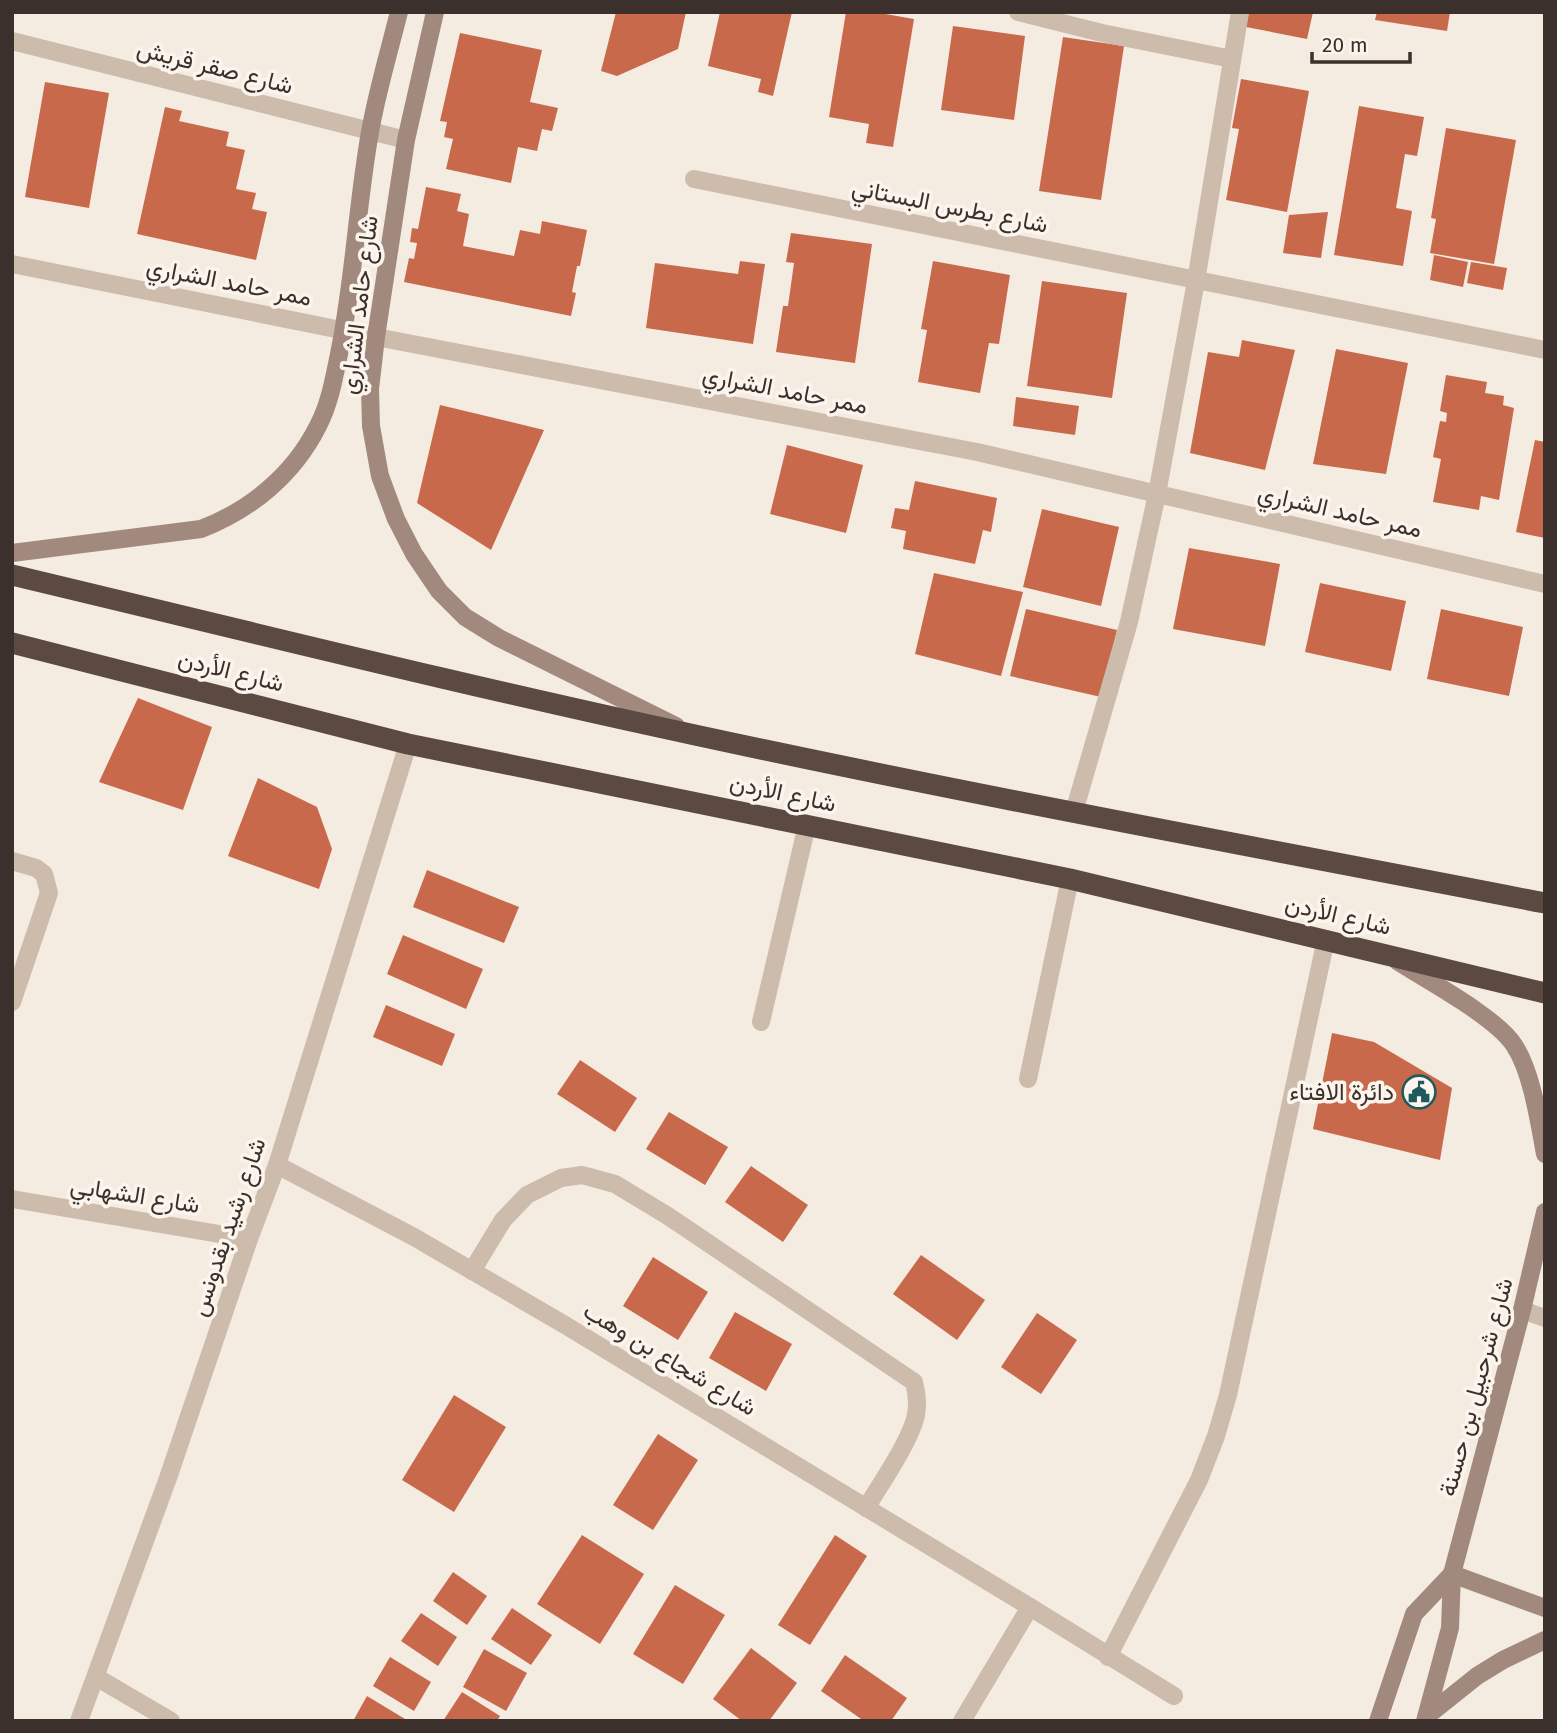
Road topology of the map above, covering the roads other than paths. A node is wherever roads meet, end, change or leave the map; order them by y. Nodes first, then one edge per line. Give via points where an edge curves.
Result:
1 (399, 12) edge
2 (435, 12) edge
3 (1018, 12) edge
4 (1240, 12) edge
5 (12, 41) edge
6 (1232, 59) junction
7 (370, 131) junction
8 (407, 140) junction
9 (694, 179) dead end
10 (12, 264) edge
11 (1196, 281) junction
12 (344, 330) junction
13 (376, 337) junction
14 (1545, 350) edge
15 (1157, 494) junction
16 (12, 553) edge
17 (12, 575) edge
18 (1545, 583) edge
19 (12, 643) edge
20 (694, 735) junction
21 (408, 744) junction
22 (1074, 812) junction
23 (807, 825) junction
24 (12, 861) edge
25 (1070, 879) junction
26 (1545, 903) edge
27 (1326, 939) junction
28 (1385, 953) junction
29 (1545, 993) edge
30 (12, 1002) edge
31 (761, 1022) dead end
32 (1028, 1079) dead end
33 (1545, 1154) edge
34 (277, 1165) junction
35 (12, 1199) edge
36 (1545, 1212) edge
37 (249, 1239) junction
38 (472, 1271) junction
39 (1522, 1310) junction
40 (1545, 1318) edge
41 (866, 1508) junction
42 (1452, 1574) junction
43 (1030, 1607) junction
44 (1545, 1608) edge
45 (1545, 1640) edge
46 (1108, 1657) junction
47 (96, 1676) junction
48 (1174, 1696) dead end
49 (1426, 1718) edge
50 (79, 1721) edge
51 (171, 1721) edge
52 (962, 1721) edge
53 (1378, 1721) edge

1 - 7 street, شارع حامد الشراري
2 - 8 street, شارع حامد الشراري
3 - 6 street
4 - 6 street
5 - 7 street, شارع صقر قريش
6 - 11 street
7 - 8 street, شارع صقر قريش
7 - 12 street, شارع حامد الشراري
8 - 13 street, شارع حامد الشراري
9 - 11 street, شارع بطرس البستاني
10 - 12 street, ممر حامد الشراري
11 - 14 street, شارع بطرس البستاني
11 - 15 street
12 - 13 street, ممر حامد الشراري
12 - 16 street, شارع حامد الشراري via 319,425 279,479 229,519 201,529
13 - 15 street, ممر حامد الشراري via 977,452
13 - 20 street, شارع حامد الشراري via 371,426 380,476 396,519 439,591 465,617 499,638
15 - 18 street, ممر حامد الشراري
15 - 22 street via 1129,622
17 - 20 highway, شارع الأردن
19 - 21 highway, شارع الأردن
20 - 22 highway, شارع الأردن
21 - 23 highway, شارع الأردن
21 - 34 street, شارع رشيد بقدونس
22 - 26 highway, شارع الأردن
23 - 25 highway, شارع الأردن
23 - 31 street
24 - 30 street via 44,874 49,893
25 - 27 highway, شارع الأردن
25 - 32 street
27 - 28 highway, شارع الأردن
27 - 46 street via 1219,1426 1199,1480
28 - 29 highway, شارع الأردن
28 - 33 street via 1496,1025 1514,1045 1537,1110
34 - 37 street, شارع رشيد بقدونس
34 - 38 street, شارع شجاع بن وهب
35 - 37 street, شارع الشهابي
36 - 39 street, شارع شرحبيل بن حسنة
37 - 47 street, شارع رشيد بقدونس
38 - 41 street, شارع شجاع بن وهب
38 - 41 street via 503,1220 527,1195 561,1178 582,1175 615,1184 914,1382 918,1399 915,1418
39 - 40 street
39 - 42 street, شارع شرحبيل بن حسنة
41 - 43 street, شارع شجاع بن وهب
42 - 44 street
42 - 49 street, شارع شرحبيل بن حسنة via 1450,1628
42 - 53 street, شارع شرحبيل بن حسنة via 1414,1614
43 - 46 street, شارع شجاع بن وهب
43 - 52 street
45 - 49 street via 1477,1676
46 - 48 street, شارع شجاع بن وهب
47 - 50 street, شارع رشيد بقدونس
47 - 51 street

